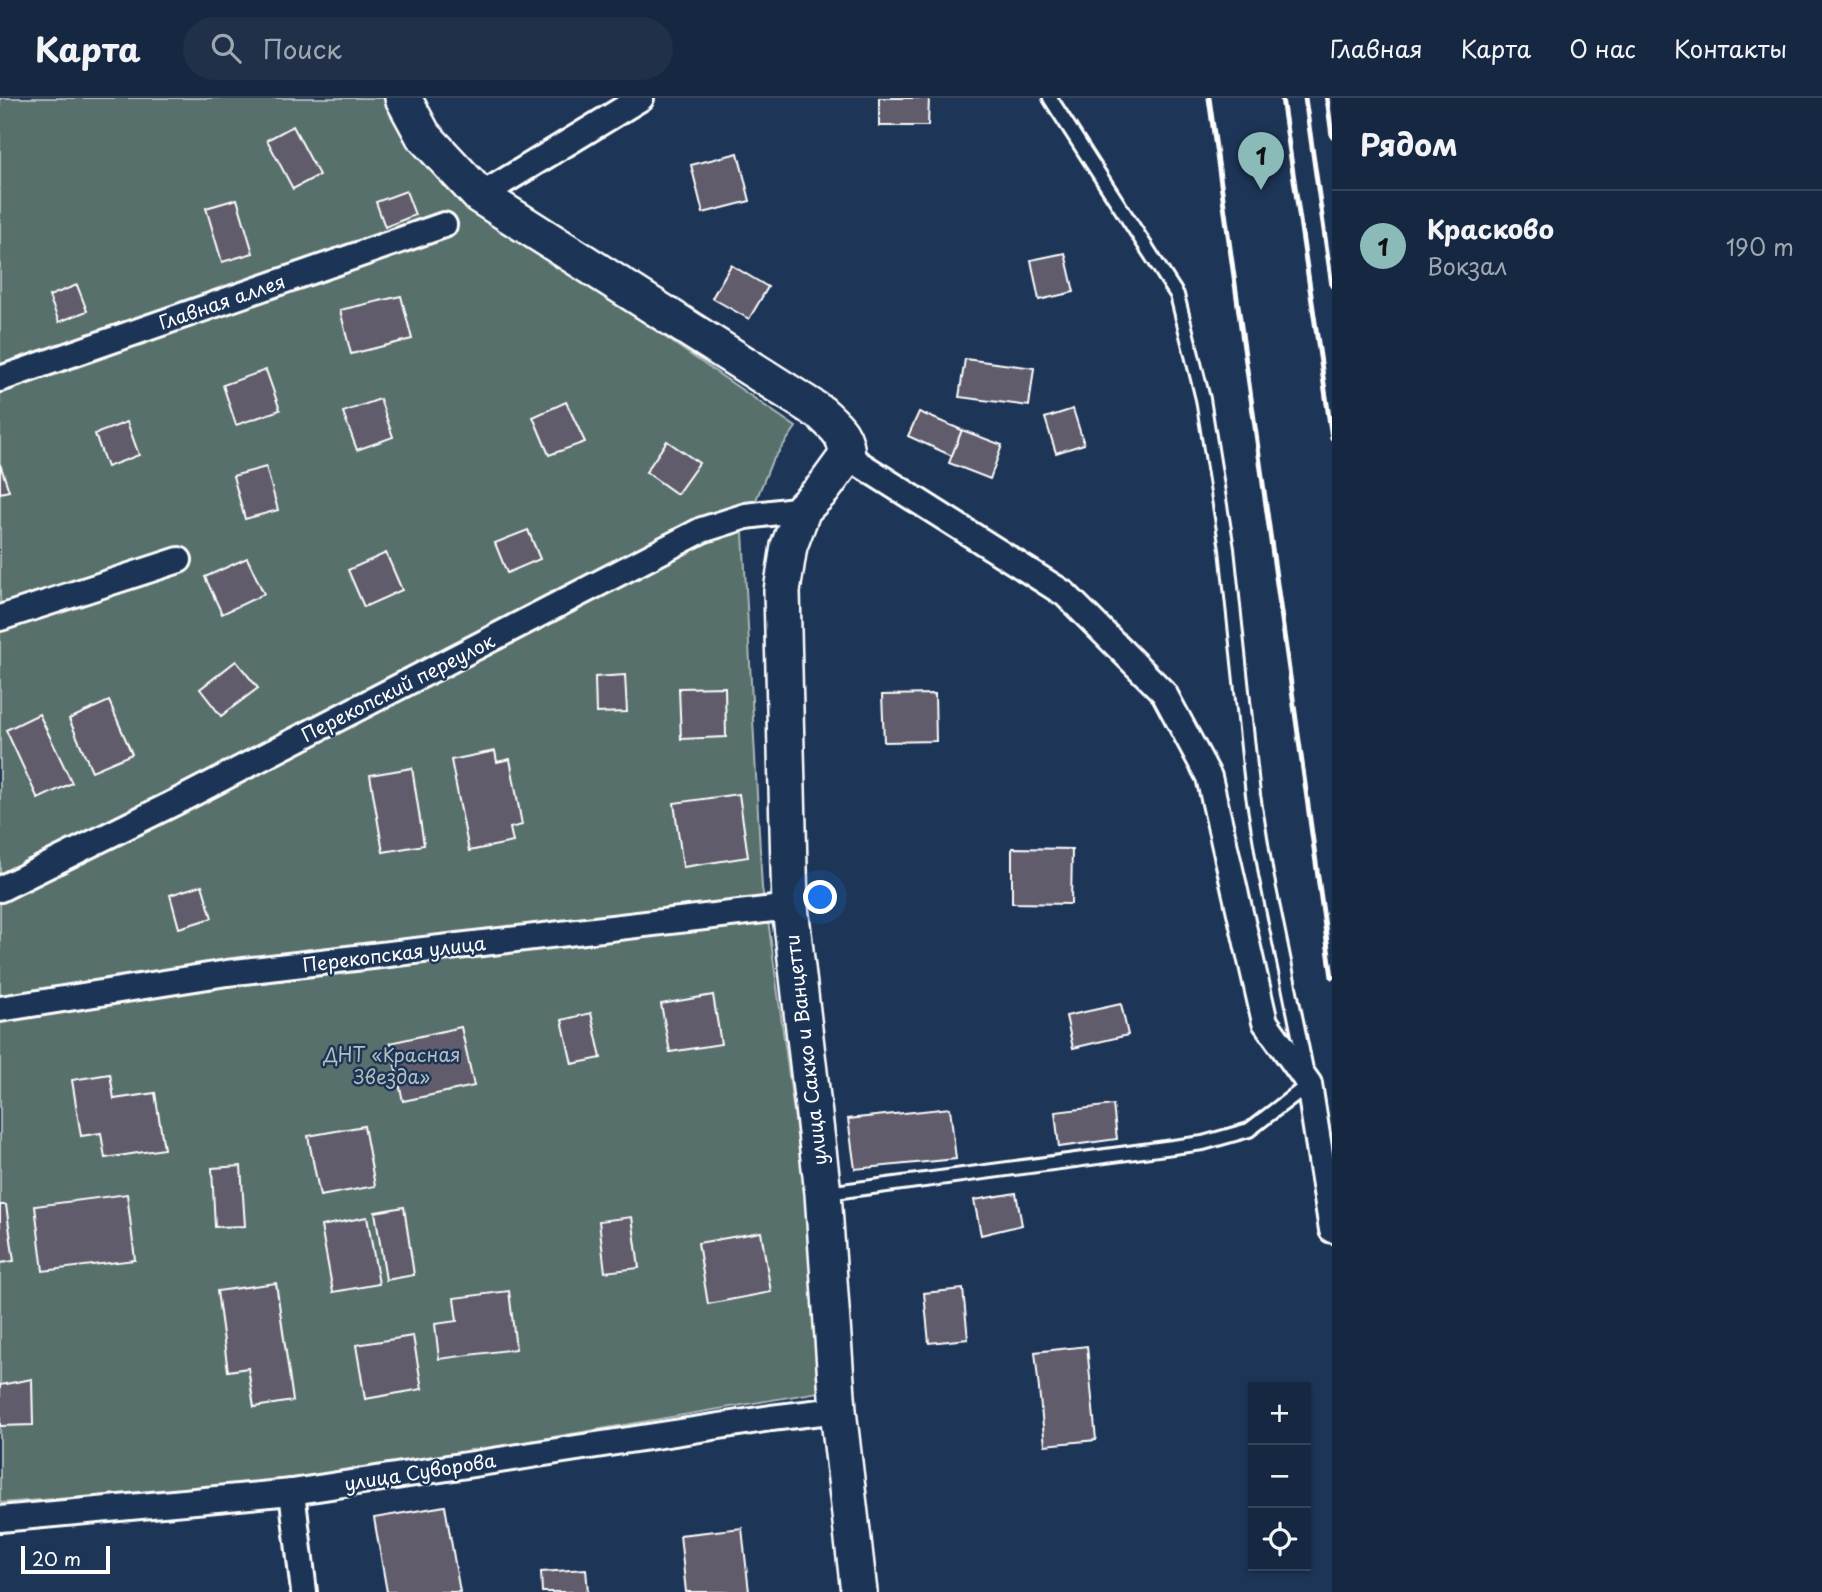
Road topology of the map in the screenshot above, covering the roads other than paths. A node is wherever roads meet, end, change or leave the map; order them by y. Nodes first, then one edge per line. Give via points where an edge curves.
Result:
1 (403, 98) edge
2 (641, 98) edge
3 (1050, 98) edge
4 (480, 196) junction
5 (444, 225) dead end
6 (0, 379) edge
7 (847, 456) junction
8 (803, 509) junction
9 (179, 560) dead end
10 (0, 618) edge
11 (0, 889) edge
12 (790, 907) junction
13 (0, 1009) edge
14 (1309, 1083) junction
15 (823, 1194) junction
16 (1332, 1230) edge
17 (838, 1410) junction
18 (292, 1492) junction
19 (0, 1519) edge
20 (303, 1592) edge
21 (859, 1592) edge

1 - 4 main road via 423,135
2 - 4 street
3 - 14 lane via 1177,295 1203,400 1227,549 1253,795
4 - 7 main road via 821,413 846,440
5 - 6 street, Главная аллея
7 - 8 main road
7 - 14 street via 1065,594 1164,693 1209,777 1265,1023
8 - 11 street, Перекопский переулок via 746,516 702,530
8 - 12 main road, улица Сакко и Ванцетти via 789,546 782,591
9 - 10 street
12 - 13 street, Перекопская улица via 228,973
12 - 15 main road, улица Сакко и Ванцетти
14 - 15 lane via 1249,1130 1203,1143
14 - 16 street
15 - 17 main road, улица Сакко и Ванцетти
17 - 18 street, улица Суворова
17 - 21 main road, улица Сакко и Ванцетти
18 - 19 street, улица Суворова
18 - 20 street

